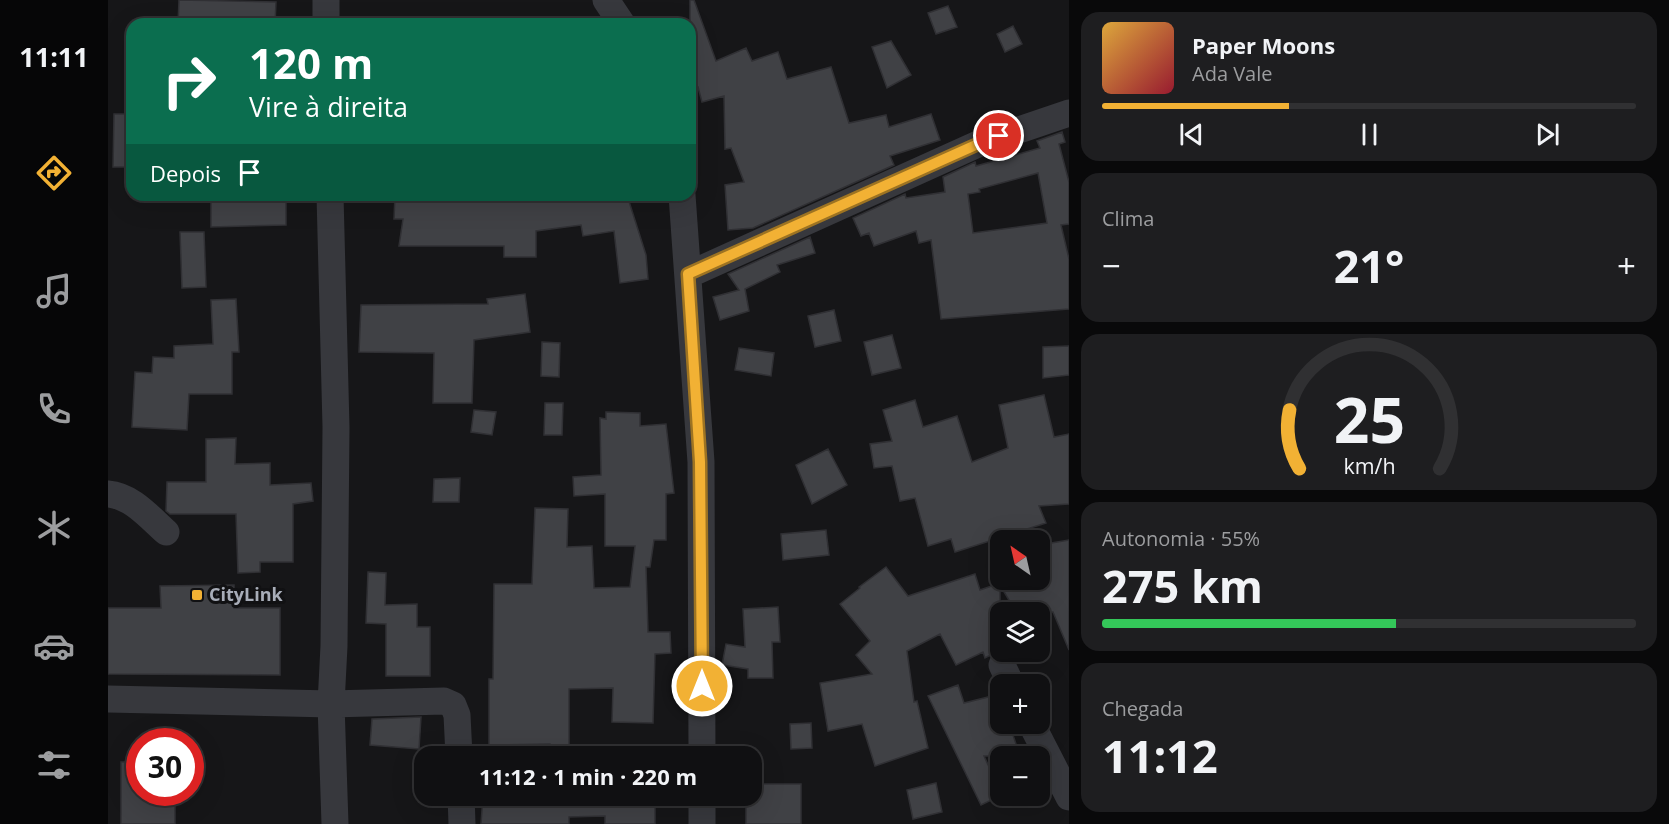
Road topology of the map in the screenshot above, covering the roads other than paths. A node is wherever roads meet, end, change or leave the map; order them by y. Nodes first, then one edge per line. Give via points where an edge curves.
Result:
1 (326, 0) edge
2 (606, 0) edge
3 (326, 18) edge
4 (618, 18) edge
5 (1069, 113) edge
6 (330, 201) edge
7 (682, 201) edge
8 (688, 274) junction
9 (108, 494) edge
10 (166, 532) dead end
11 (108, 699) edge
12 (331, 704) junction
13 (1037, 734) edge
14 (459, 746) edge
15 (702, 746) edge
16 (1069, 797) edge
17 (461, 806) edge
18 (702, 806) edge
19 (335, 824) edge
20 (462, 824) edge
21 (702, 824) edge

1 - 3 street
2 - 4 street
5 - 8 street via 978,144
6 - 12 street via 336,427
7 - 8 street
8 - 15 street via 700,462
9 - 10 street via 128,500
11 - 12 street
12 - 14 street via 444,701 453,705 457,715
12 - 19 street
13 - 16 street
17 - 20 street
18 - 21 street

